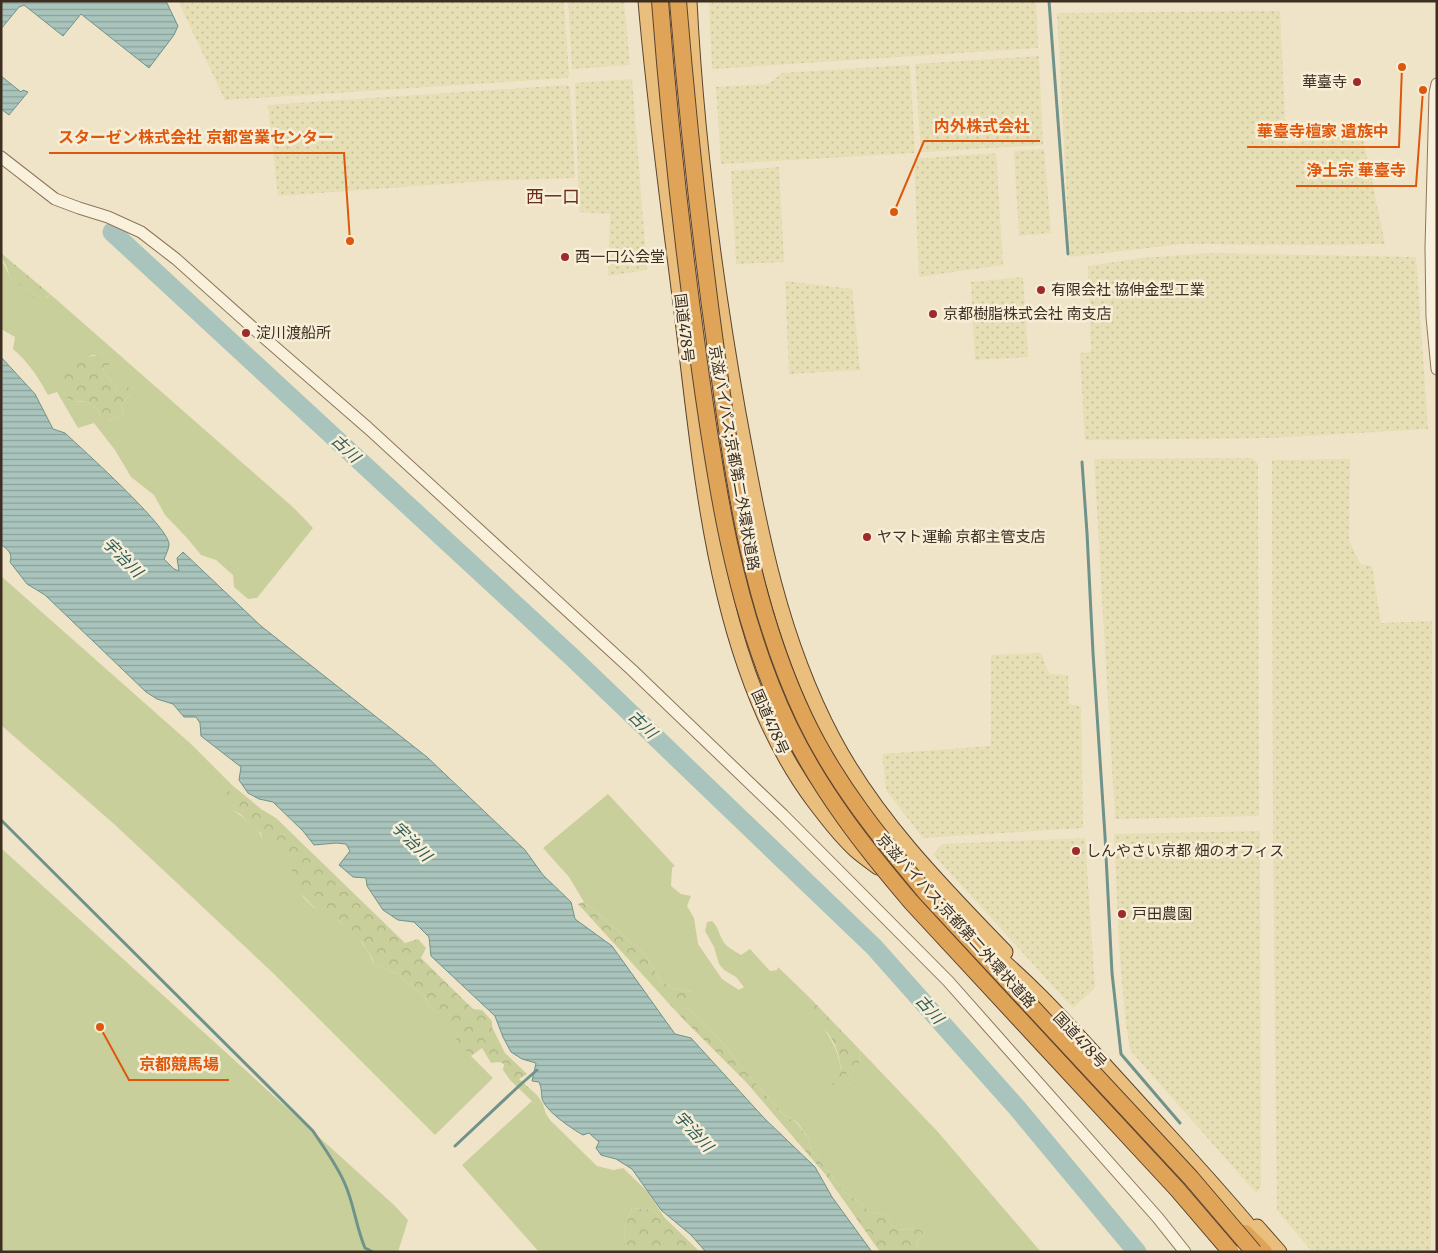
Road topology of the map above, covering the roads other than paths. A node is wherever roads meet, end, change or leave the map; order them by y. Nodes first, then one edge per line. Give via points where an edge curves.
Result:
1 (646, 1) edge
2 (660, 1) edge
3 (678, 1) edge
4 (689, 1) edge
5 (1437, 84) edge
6 (1, 157) edge
7 (1437, 368) edge
8 (1191, 1178) junction
9 (1185, 1252) edge
10 (1231, 1252) edge
11 (1254, 1252) edge
12 (1264, 1252) edge
13 (1269, 1252) edge
14 (1279, 1252) edge

1 - 13 highway, 国道478号 via 694,403 715,547 732,622 765,717 793,770 844,838 1026,982 1192,1162
2 - 10 highway, 京滋バイパス;京都第二外環状道路, bridge via 684,250 711,441 741,593 770,684 832,802 881,867
3 - 8 highway, 京滋バイパス;京都第二外環状道路, bridge via 702,247 728,438 758,589 787,677 828,762 889,848 927,894
4 - 14 highway, 国道478号 via 712,245 749,473 767,560 787,633 833,739 852,772 907,846 1088,1038
5 - 7 street via 1431,248
6 - 9 street via 55,199 141,232 176,259 368,428 632,670 783,815 948,981
8 - 11 highway, 京滋バイパス;京都第二外環状道路, bridge
8 - 12 highway, bridge

